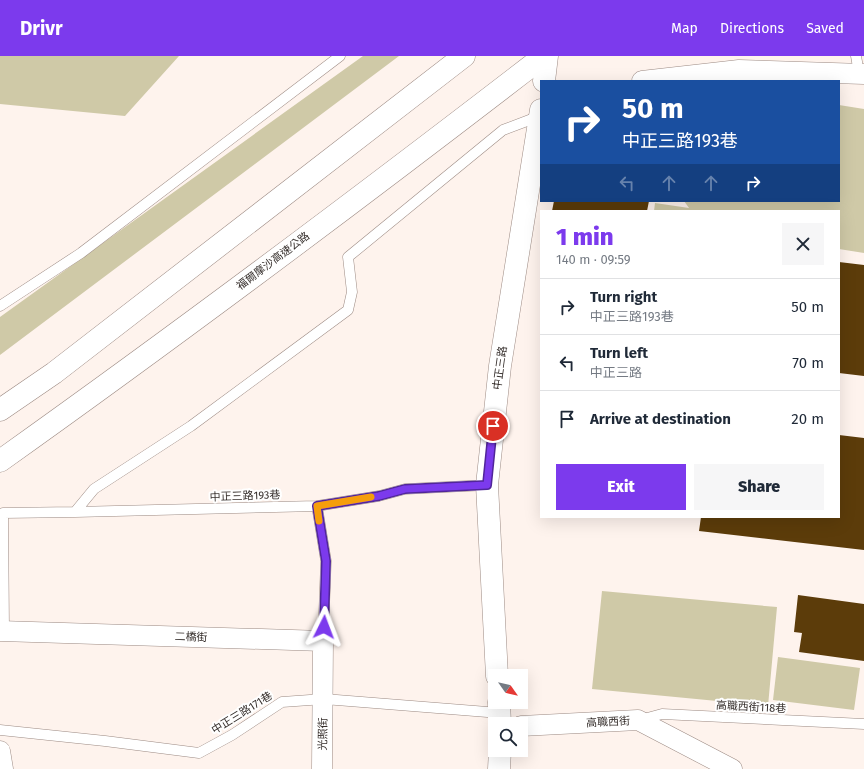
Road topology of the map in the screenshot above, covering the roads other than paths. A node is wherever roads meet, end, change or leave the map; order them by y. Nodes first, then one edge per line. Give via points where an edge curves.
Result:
1 (340, 56) edge
2 (544, 56) edge
3 (547, 56) edge
4 (458, 61) edge
5 (860, 68) edge
6 (544, 80) edge
7 (651, 80) edge
8 (540, 113) edge
9 (540, 119) edge
10 (0, 306) edge
11 (0, 410) edge
12 (0, 461) edge
13 (487, 485) junction
14 (317, 506) junction
15 (75, 512) junction
16 (2, 631) edge
17 (323, 641) junction
18 (498, 669) edge
19 (324, 699) junction
20 (500, 713) edge
21 (638, 720) junction
22 (864, 724) edge
23 (528, 726) edge
24 (0, 730) edge
25 (0, 751) edge
26 (500, 757) edge
27 (3, 769) edge
28 (322, 769) edge
29 (499, 769) edge
30 (732, 769) edge

1 - 10 lane via 81,253
2 - 12 main road, 福爾摩沙高速公路 via 104,387
3 - 6 main road
4 - 11 main road via 60,368
5 - 7 street via 739,70
8 - 15 lane via 503,130 348,257 352,292 348,310 191,426 94,489
9 - 13 main road, 中正三路 via 500,366
13 - 14 lane, 中正三路193巷 via 405,489
13 - 18 main road, 中正三路
14 - 15 lane, 中正三路193巷
14 - 17 lane via 326,561
15 - 16 lane, 中正三路193巷 via 3,513
16 - 17 street, 二橋街
17 - 19 street
19 - 20 lane, 中正三路171巷
19 - 24 lane, 中正三路171巷 via 282,702 232,736 199,753
19 - 28 street, 光照街
21 - 22 lane, 高職西街118巷 via 662,714
21 - 23 street, 高職西街
21 - 30 street, 高職西街
25 - 27 street
26 - 29 main road

